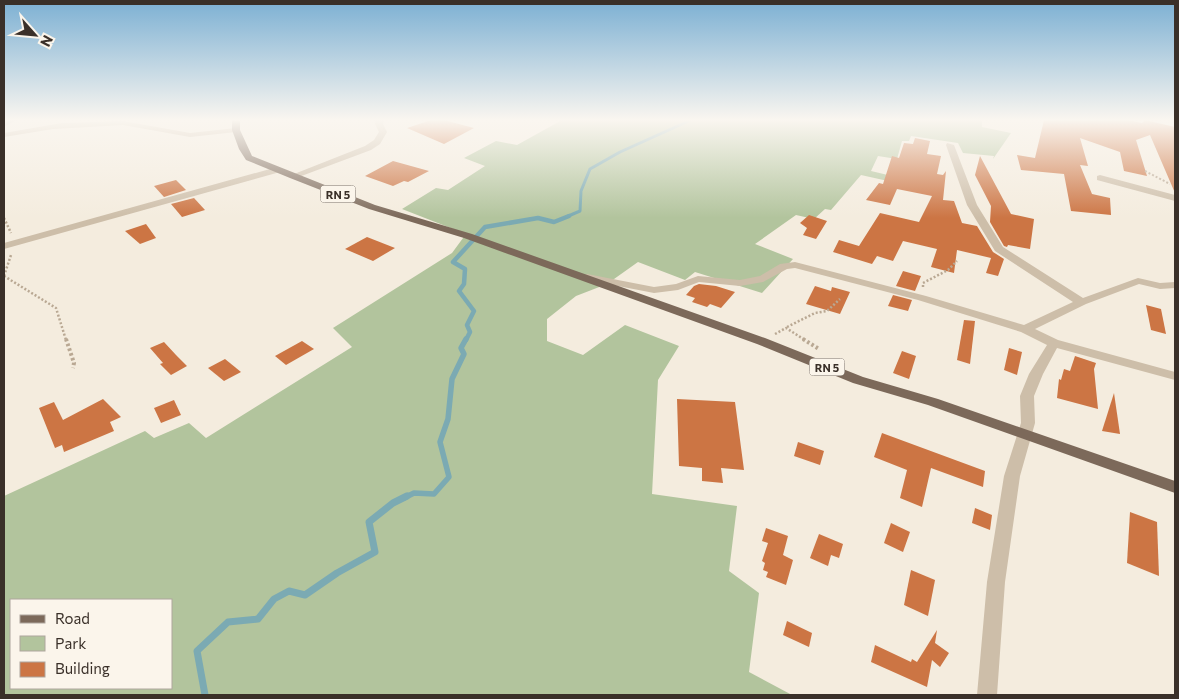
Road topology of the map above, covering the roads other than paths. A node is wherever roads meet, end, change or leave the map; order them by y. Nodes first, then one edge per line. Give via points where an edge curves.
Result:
1 (245, 153) edge
2 (353, 153) edge
3 (953, 153) edge
4 (277, 170) junction
5 (293, 176) junction
6 (1100, 178) dead end
7 (1175, 198) edge
8 (4, 246) edge
9 (577, 275) junction
10 (1175, 285) edge
11 (1082, 302) junction
12 (1025, 329) junction
13 (1054, 343) junction
14 (1175, 376) edge
15 (1024, 434) junction
16 (1175, 487) edge
17 (987, 695) edge

1 - 4 main road, RN 5 via 249,158
2 - 5 street
3 - 11 street via 972,205 999,248
4 - 5 main road, RN 5
4 - 8 street
5 - 9 main road, RN 5 via 372,207
6 - 7 street
9 - 12 street via 654,290 678,287 698,279 740,283 763,279 791,264
9 - 15 main road, RN 5 via 761,341 858,380
10 - 11 street via 1160,286 1138,281
11 - 12 street
12 - 13 street
13 - 14 street
13 - 15 street via 1036,374 1028,396 1028,423
15 - 16 main road, RN 5
15 - 17 street via 1012,476 996,582

